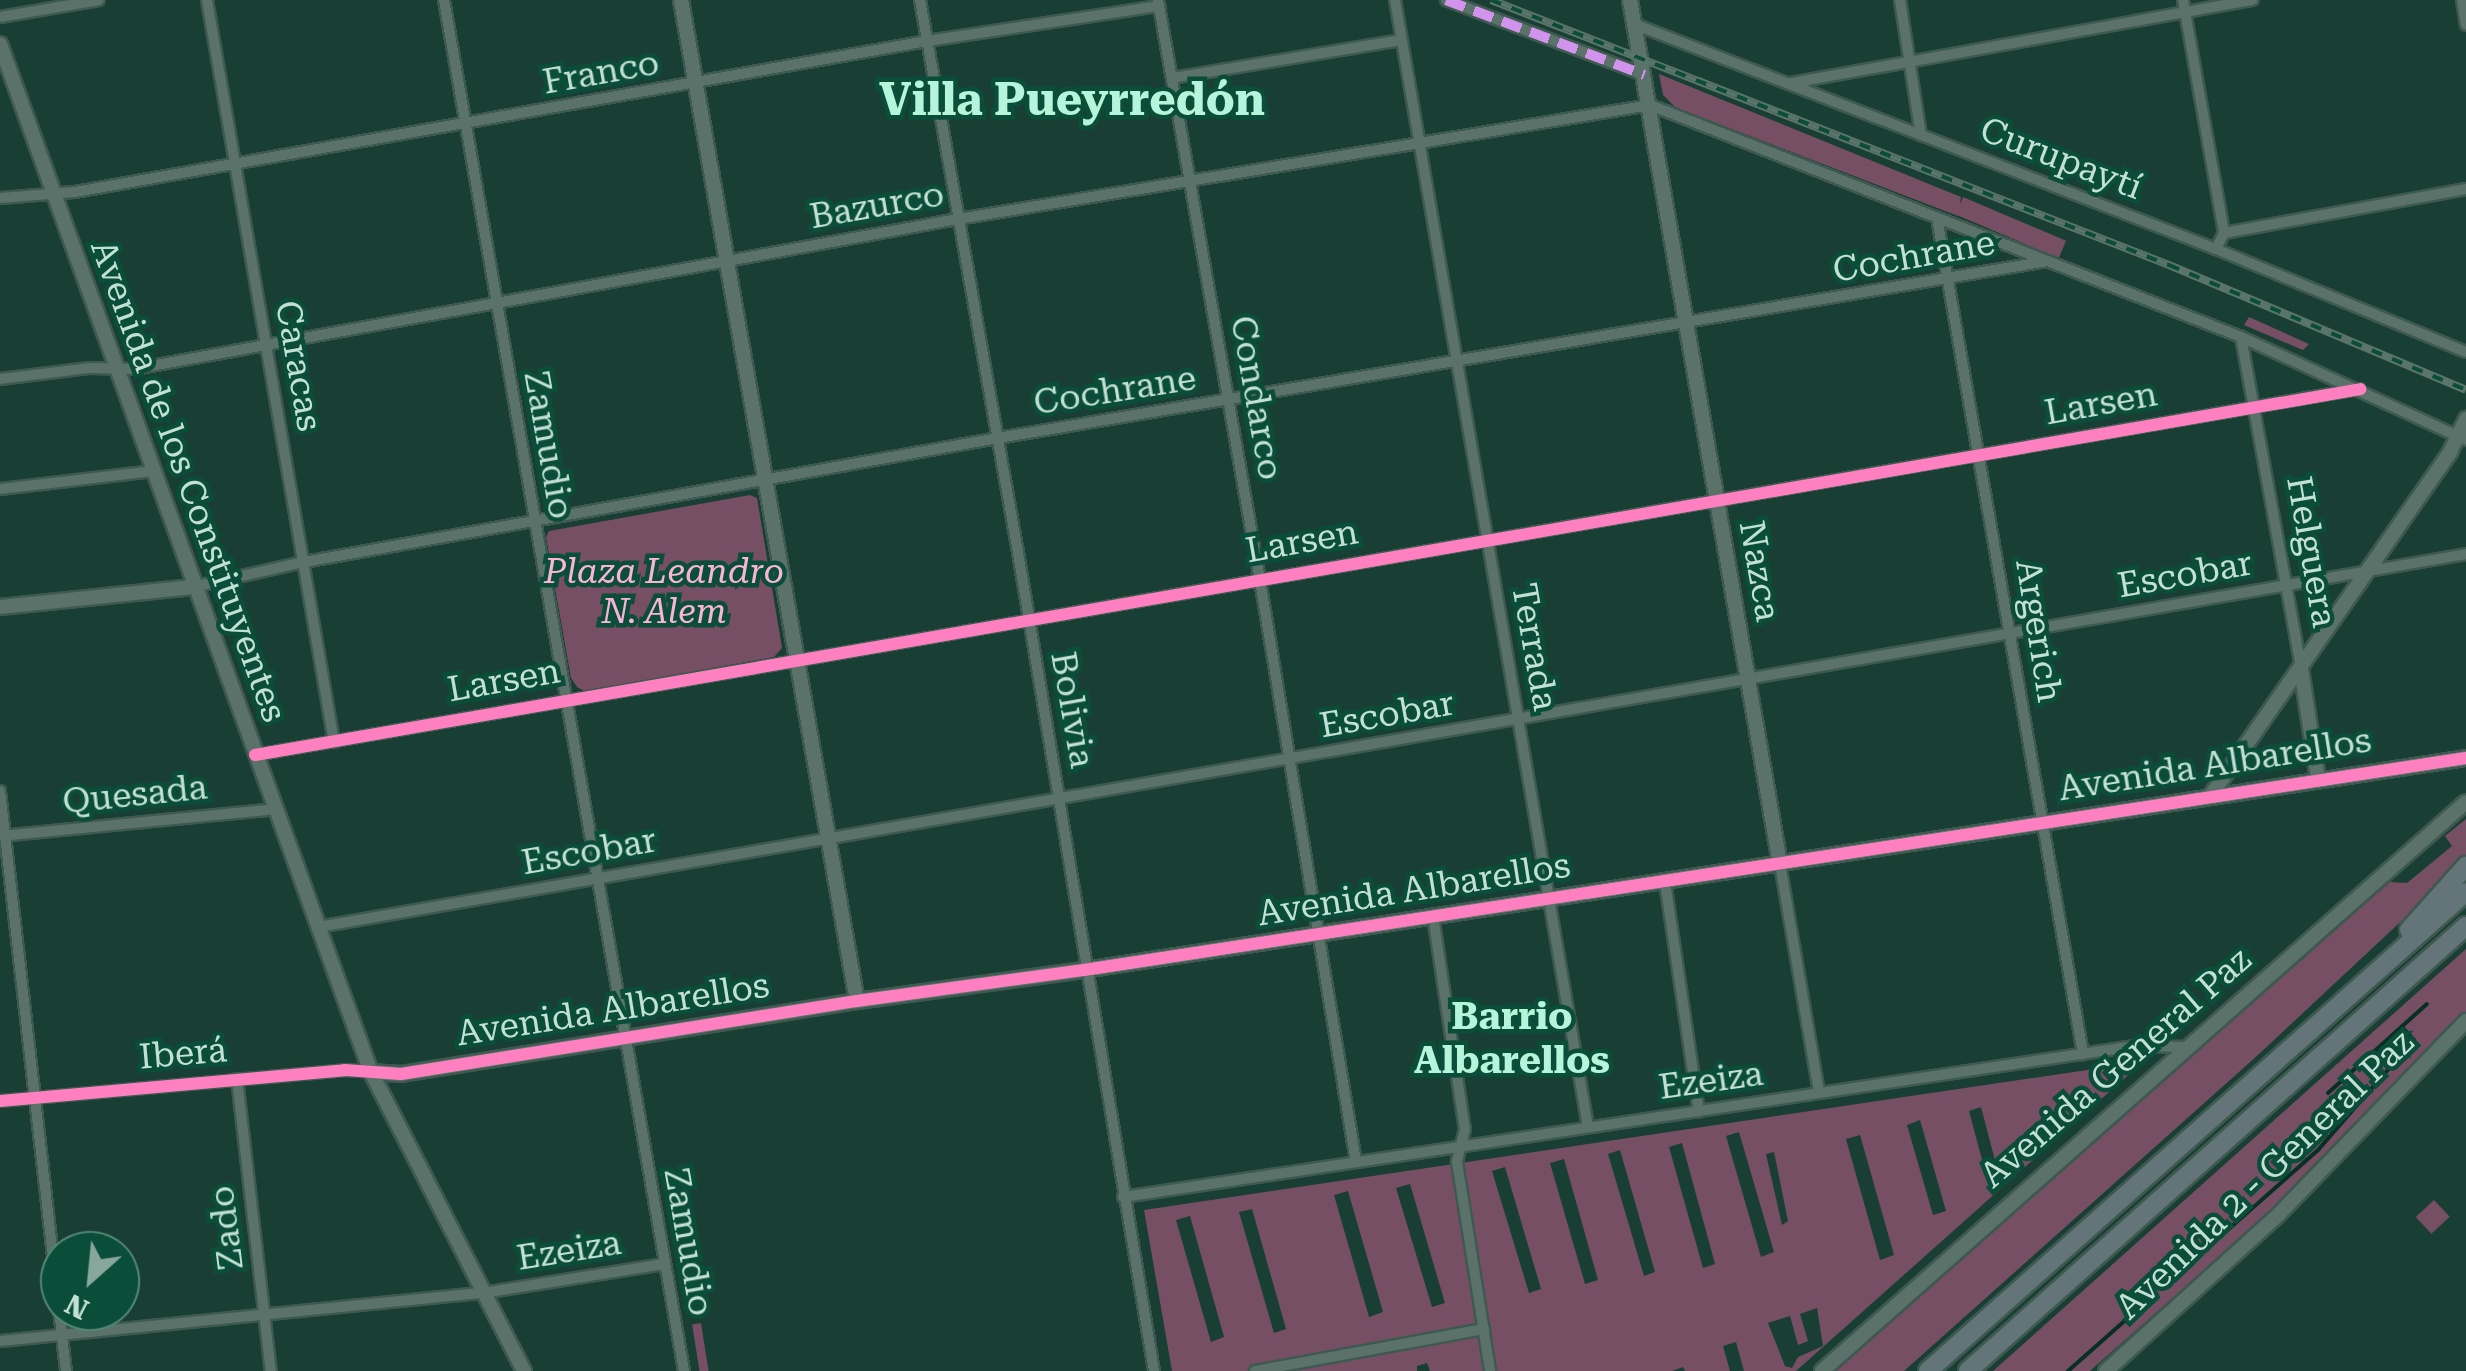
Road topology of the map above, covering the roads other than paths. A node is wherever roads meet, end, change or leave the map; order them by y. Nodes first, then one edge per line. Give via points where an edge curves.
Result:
1 (99, 0) edge
2 (208, 0) edge
3 (444, 0) edge
4 (682, 0) edge
5 (920, 0) edge
6 (1395, 0) edge
7 (1446, 0) edge
8 (1630, 0) edge
9 (1900, 0) edge
10 (2253, 0) edge
11 (2462, 0) edge
12 (1158, 3) edge
13 (2184, 6) edge
14 (0, 17) edge
15 (1634, 24) junction
16 (2466, 25) edge
17 (1401, 40) junction
18 (927, 41) junction
19 (0, 44) edge
20 (1910, 61) junction
21 (1644, 75) junction
22 (1172, 78) junction
23 (698, 84) junction
24 (1788, 84) junction
25 (1650, 105) junction
26 (467, 125) junction
27 (1921, 134) junction
28 (1416, 141) junction
29 (236, 164) junction
30 (1192, 181) junction
31 (2466, 189) edge
32 (52, 194) junction
33 (0, 198) edge
34 (1937, 218) junction
35 (958, 220) junction
36 (2224, 233) junction
37 (2216, 249) junction
38 (728, 261) junction
39 (2049, 262) junction
40 (1949, 279) junction
41 (496, 304) junction
42 (1686, 323) junction
43 (2241, 337) junction
44 (266, 344) junction
45 (2466, 352) edge
46 (1456, 361) junction
47 (115, 369) junction
48 (0, 379) edge
49 (2360, 389) junction
50 (1228, 400) junction
51 (2255, 407) junction
52 (2466, 419) edge
53 (998, 438) junction
54 (2462, 438) edge
55 (1982, 455) junction
56 (153, 471) junction
57 (766, 482) junction
58 (0, 490) edge
59 (1716, 501) junction
60 (533, 523) junction
61 (1487, 540) junction
62 (2466, 554) edge
63 (304, 562) junction
64 (2366, 572) junction
65 (1260, 580) junction
66 (2286, 586) junction
67 (193, 587) junction
68 (0, 607) edge
69 (1028, 620) junction
70 (2010, 634) junction
71 (797, 660) junction
72 (2301, 670) junction
73 (1748, 680) junction
74 (565, 699) junction
75 (1519, 720) junction
76 (334, 742) junction
77 (256, 755) junction
78 (2466, 758) edge
79 (1288, 760) junction
80 (2318, 778) junction
81 (0, 791) edge
82 (2211, 796) junction
83 (1059, 800) junction
84 (2462, 807) edge
85 (274, 808) junction
86 (2043, 822) junction
87 (2, 835) edge
88 (828, 840) junction
89 (1780, 864) junction
90 (2466, 866) edge
91 (596, 878) junction
92 (1665, 882) junction
93 (2466, 892) edge
94 (1548, 900) junction
95 (1433, 916) junction
96 (2466, 926) edge
97 (318, 927) junction
98 (1320, 933) junction
99 (1084, 970) junction
100 (2370, 977) junction
101 (857, 1001) junction
102 (2466, 1021) edge
103 (625, 1038) junction
104 (2190, 1046) junction
105 (2083, 1054) junction
106 (371, 1072) junction
107 (237, 1080) junction
108 (1819, 1093) junction
109 (35, 1098) junction
110 (0, 1102) edge
111 (1699, 1111) junction
112 (1588, 1127) junction
113 (1460, 1146) junction
114 (1356, 1162) junction
115 (1122, 1197) junction
116 (664, 1264) junction
117 (482, 1293) junction
118 (266, 1316) junction
119 (1484, 1329) junction
120 (62, 1336) junction
121 (0, 1341) edge
122 (66, 1371) edge
123 (271, 1371) edge
124 (524, 1371) edge
125 (684, 1371) edge
126 (1154, 1371) edge
127 (1255, 1371) edge
128 (1490, 1371) edge
129 (1822, 1371) edge
130 (1928, 1371) edge
131 (1968, 1371) edge
132 (2106, 1371) edge

1 - 14 street
2 - 29 street, Caracas
3 - 26 street, Zamudio
4 - 23 street
5 - 18 street, Bolivia
6 - 17 street, Terrada
7 - 21 street
8 - 15 street, Nazca
9 - 20 street
10 - 13 street
11 - 16 street
12 - 18 street, Franco
12 - 22 street, Condarco
13 - 20 street
13 - 36 street
15 - 21 street, Nazca
15 - 24 street, Curupaytí
17 - 22 street
17 - 28 street, Terrada
18 - 23 street, Franco
18 - 35 street, Bolivia
19 - 32 street, Avenida de los Constituyentes
20 - 24 street
20 - 27 street
21 - 25 street, Nazca
22 - 30 street, Condarco
23 - 26 street, Franco
23 - 38 street
24 - 27 street, Curupaytí
25 - 28 street, Bazurco
25 - 34 street
25 - 42 street, Nazca
26 - 29 street, Franco
26 - 41 street, Zamudio
27 - 37 street, Curupaytí
28 - 30 street, Bazurco
28 - 46 street, Terrada
29 - 32 street, Franco
29 - 44 street, Caracas
30 - 35 street, Bazurco
30 - 50 street, Condarco
31 - 36 street
32 - 33 street, Franco
32 - 47 street, Avenida de los Constituyentes
34 - 39 street
34 - 40 street, Argerich
35 - 38 street, Bazurco
35 - 53 street, Bolivia
36 - 37 street
37 - 45 street, Curupaytí
38 - 41 street, Bazurco
38 - 57 street
39 - 40 street, Cochrane
39 - 43 street
40 - 42 street, Cochrane
40 - 55 street, Argerich
41 - 44 street, Bazurco
41 - 60 street, Zamudio
42 - 46 street, Cochrane
42 - 59 street, Nazca
43 - 49 street
43 - 51 street, Helguera
44 - 47 street, Bazurco
44 - 63 street, Caracas
46 - 50 street, Cochrane
46 - 61 street, Terrada
47 - 48 street, Bazurco
47 - 56 street, Avenida de los Constituyentes
49 - 51 street, Larsen
49 - 54 street
50 - 53 street, Cochrane
50 - 65 street, Condarco
51 - 55 street, Larsen
51 - 66 street, Helguera
52 - 54 street
53 - 57 street, Cochrane
53 - 69 street, Bolivia
54 - 64 street
55 - 59 street, Larsen
55 - 70 street, Argerich
56 - 58 street
56 - 67 street, Avenida de los Constituyentes
57 - 60 street, Cochrane
57 - 71 street
59 - 61 street, Larsen
59 - 73 street, Nazca
60 - 63 street, Cochrane
60 - 74 street, Zamudio
61 - 65 street, Larsen
61 - 75 street, Terrada
62 - 64 street, Escobar
63 - 67 street, Cochrane
63 - 76 street, Caracas
64 - 66 street, Escobar
64 - 72 street
65 - 69 street, Larsen
65 - 79 street, Condarco
66 - 70 street, Escobar
66 - 72 street, Helguera
67 - 68 street
67 - 77 street, Avenida de los Constituyentes
69 - 71 street, Larsen
69 - 83 street, Bolivia
70 - 73 street, Escobar
70 - 86 street, Argerich
71 - 74 street, Larsen
71 - 88 street
72 - 80 street, Helguera
72 - 82 street
73 - 75 street, Escobar
73 - 89 street, Nazca
74 - 76 street, Larsen
74 - 91 street, Zamudio
75 - 79 street, Escobar
75 - 94 street, Terrada
76 - 77 street, Larsen
77 - 85 street, Avenida de los Constituyentes
78 - 80 street, Avenida Albarellos
79 - 83 street, Escobar
79 - 98 street, Condarco
80 - 82 street, Avenida Albarellos
81 - 87 street
82 - 86 street, Avenida Albarellos
83 - 88 street, Escobar
83 - 99 street, Bolivia
84 - 104 street, Avenida General Paz
85 - 87 street, Quesada
85 - 97 street, Avenida de los Constituyentes
86 - 89 street, Avenida Albarellos
86 - 105 street, Argerich
87 - 109 street
88 - 91 street, Escobar
88 - 101 street
89 - 92 street, Avenida Albarellos
89 - 108 street, Nazca
90 - 100 highway
91 - 97 street, Escobar
91 - 103 street, Zamudio
92 - 94 street, Avenida Albarellos
92 - 111 street
93 - 100 highway
94 - 95 street, Avenida Albarellos
94 - 112 street, Terrada
95 - 98 street, Avenida Albarellos
95 - 113 street via 1465,1129
96 - 131 highway
97 - 106 street, Avenida de los Constituyentes
98 - 99 street, Avenida Albarellos
98 - 114 street, Condarco
99 - 101 street, Avenida Albarellos
99 - 115 street, Bolivia
100 - 130 highway
101 - 103 street, Avenida Albarellos
102 - 132 street, Avenida 2 - General Paz via 2279,1214
103 - 106 street, Avenida Albarellos via 401,1074
103 - 116 street, Zamudio
104 - 105 street, Ezeiza
104 - 129 street, Avenida General Paz
105 - 108 street, Ezeiza
106 - 107 street, Iberá
106 - 117 street, Avenida de los Constituyentes
107 - 109 street, Iberá
107 - 118 street, Zado
108 - 111 street, Ezeiza
109 - 110 street, Iberá
109 - 120 street
111 - 112 street, Ezeiza
112 - 113 street, Ezeiza
113 - 114 street, Ezeiza
113 - 119 street via 1457,1162
114 - 115 street, Ezeiza
115 - 126 street, Bolivia
116 - 117 street, Ezeiza
116 - 125 street, Zamudio
117 - 118 street, Ezeiza
117 - 124 street, Avenida de los Constituyentes
118 - 120 street, Ezeiza
118 - 123 street, Zado
119 - 127 street
119 - 128 street
120 - 121 street, Ezeiza
120 - 122 street

